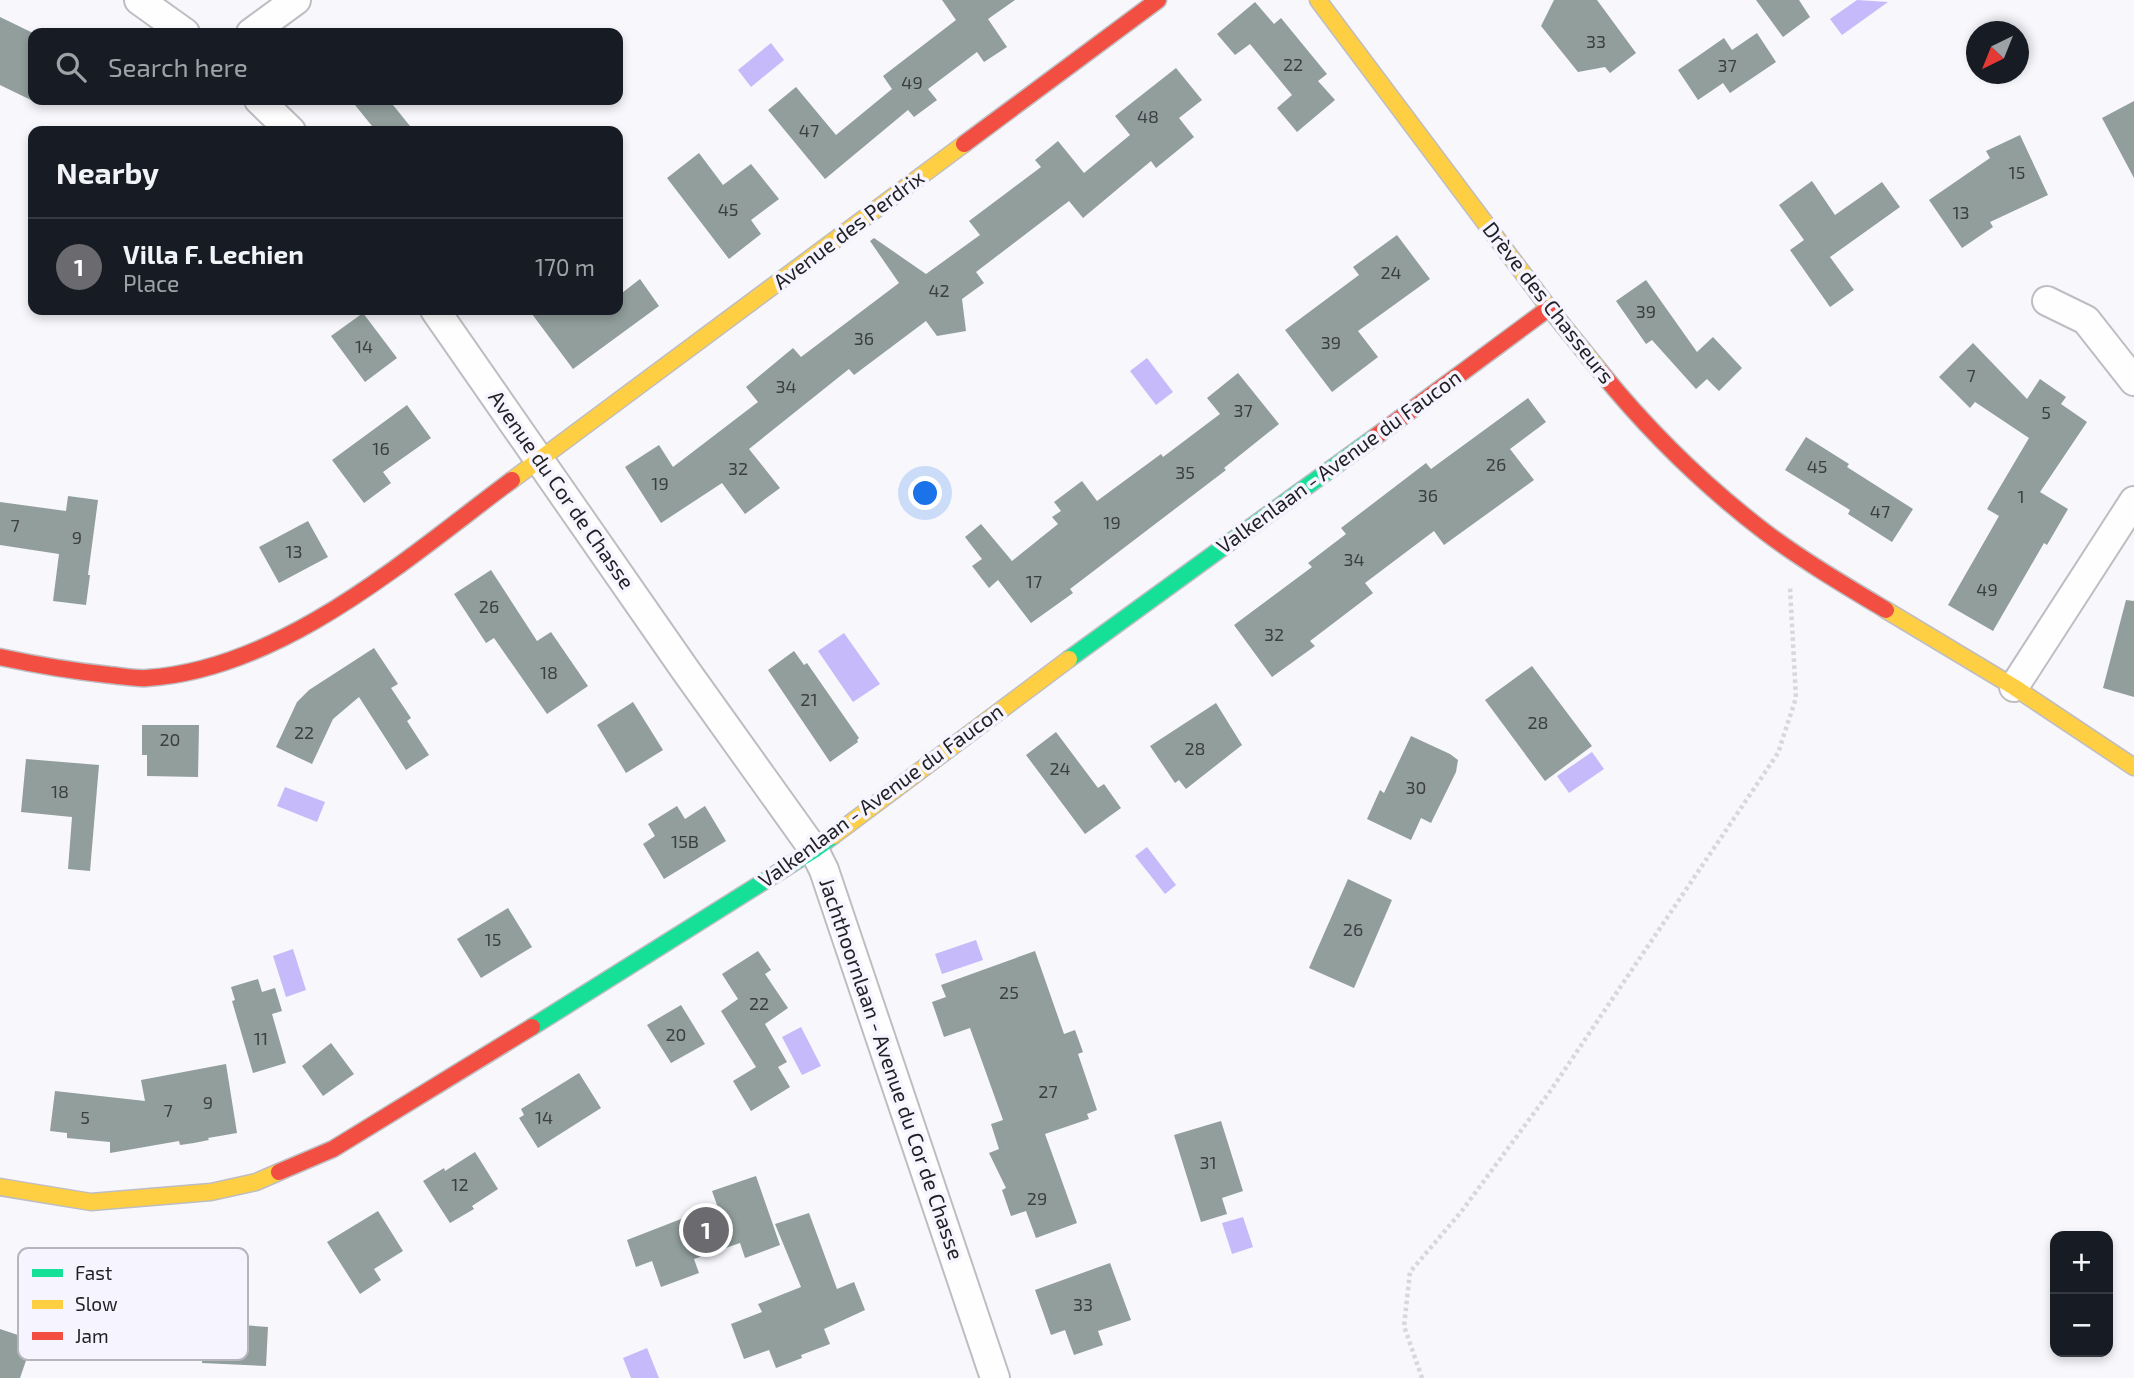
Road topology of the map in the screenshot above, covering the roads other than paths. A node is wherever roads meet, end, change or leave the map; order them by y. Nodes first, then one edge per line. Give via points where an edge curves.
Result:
1 (139, 0) edge
2 (296, 0) edge
3 (1158, 0) edge
4 (1318, 0) edge
5 (177, 28) edge
6 (258, 28) edge
7 (265, 105) edge
8 (286, 126) edge
9 (2047, 300) dead end
10 (1549, 308) junction
11 (438, 315) edge
12 (2134, 381) edge
13 (539, 459) junction
14 (2134, 501) edge
15 (0, 657) edge
16 (686, 671) joint
17 (2014, 687) junction
18 (2134, 767) edge
19 (814, 850) junction
20 (0, 1187) edge
21 (995, 1378) edge

1 - 5 street
2 - 6 street
3 - 13 street, Avenue des Perdrix
4 - 10 street, Drève des Chasseurs
7 - 8 street
9 - 12 street via 2086,320
10 - 17 street, Drève des Chasseurs via 1617,392 1728,502 1765,532
10 - 19 street, Valkenlaan - Avenue du Faucon
11 - 13 street, Avenue du Cor de Chasse
13 - 15 street, Avenue des Perdrix via 370,585 283,639 211,668 146,678 68,671
13 - 16 street, Avenue du Cor de Chasse
14 - 17 street
16 - 19 street, Jachthoornlaan - Avenue du Cor de Chasse
17 - 18 street, Drève des Chasseurs
19 - 20 street, Valkenlaan - Avenue du Faucon via 333,1149 256,1182 211,1192 91,1202
19 - 21 street, Jachthoornlaan - Avenue du Cor de Chasse

